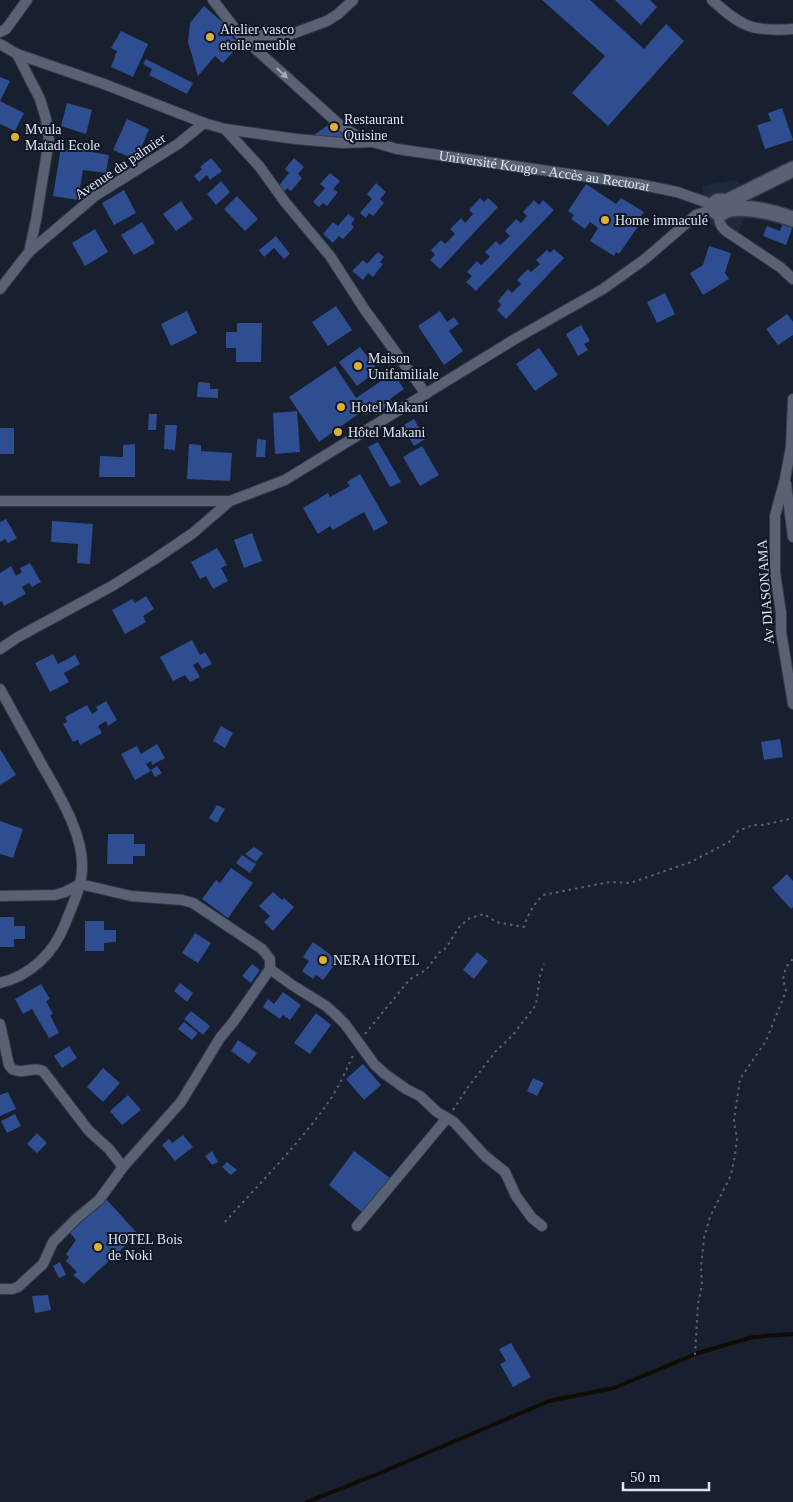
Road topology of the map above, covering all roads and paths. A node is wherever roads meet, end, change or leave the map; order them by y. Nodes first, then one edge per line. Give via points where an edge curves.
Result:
1 (27, 0) edge
2 (213, 0) edge
3 (352, 0) edge
4 (712, 0) edge
5 (793, 29) edge
6 (0, 32) edge
7 (240, 35) junction
8 (0, 44) edge
9 (17, 54) junction
10 (204, 123) junction
11 (226, 129) junction
12 (373, 142) junction
13 (793, 169) edge
14 (719, 208) junction
15 (793, 219) edge
16 (29, 252) junction
17 (793, 279) edge
18 (0, 289) edge
19 (426, 394) junction
20 (793, 399) edge
21 (785, 479) junction
22 (0, 501) edge
23 (230, 501) junction
24 (793, 537) edge
25 (0, 649) edge
26 (0, 689) edge
27 (793, 704) edge
28 (793, 818) edge
29 (80, 884) junction
30 (0, 896) edge
31 (793, 959) edge
32 (544, 964) dead end
33 (270, 969) junction
34 (0, 983) edge
35 (0, 1024) edge
36 (358, 1043) junction
37 (448, 1118) junction
38 (109, 1149) junction
39 (134, 1155) junction
40 (123, 1167) junction
41 (225, 1222) dead end
42 (357, 1226) dead end
43 (542, 1226) dead end
44 (0, 1289) edge
45 (695, 1354) dead end

1 - 6 street via 6,29
2 - 7 street
3 - 7 street via 327,21 289,36
4 - 5 street via 744,25 772,30
7 -> 12 street via 341,126
8 - 9 street
9 - 10 street
9 - 16 street via 40,99 49,140
10 - 11 street
10 - 16 street, Avenue du palmier via 178,144 96,196
11 - 12 street via 296,139
11 - 19 street via 330,256
12 - 14 street, Université Kongo - Accès au Rectorat via 397,149 638,184 677,192
13 - 14 street
14 - 15 street, Université Kongo - Accès au Rectorat via 749,208
14 - 17 street via 721,227
14 - 19 street via 696,214 645,259 603,289
16 - 18 street
19 - 23 street via 285,480
20 - 21 street via 791,447
21 - 24 street
21 - 27 street, Av DIASONAMA via 775,516 776,573 783,649
22 - 23 street
23 - 25 street via 193,533 155,559
26 - 29 street via 65,806 80,848
28 - 36 path via 753,825 738,831 729,842 691,862 630,883 610,882 543,896 535,902 524,927 496,922 484,914 470,918 459,927 426,970 410,979
29 - 30 street via 55,895
29 - 33 street via 131,896 182,900 193,904 262,949 270,959
29 - 34 street via 54,946 24,974
31 - 45 path via 786,967 783,979 786,992 766,1041 740,1079 734,1120 736,1155 731,1175 704,1238
32 - 37 path via 536,1005 496,1051
33 - 36 street via 326,1006 345,1024
33 - 39 street via 220,1038 181,1102
35 - 38 street via 12,1069 43,1071 89,1131
36 - 37 street via 385,1074
36 - 41 path via 326,1106
37 - 42 street
37 - 43 street via 505,1172 516,1196
38 - 39 street
38 - 40 street
39 - 40 street
40 - 44 street via 99,1200 53,1242 43,1264 18,1286

